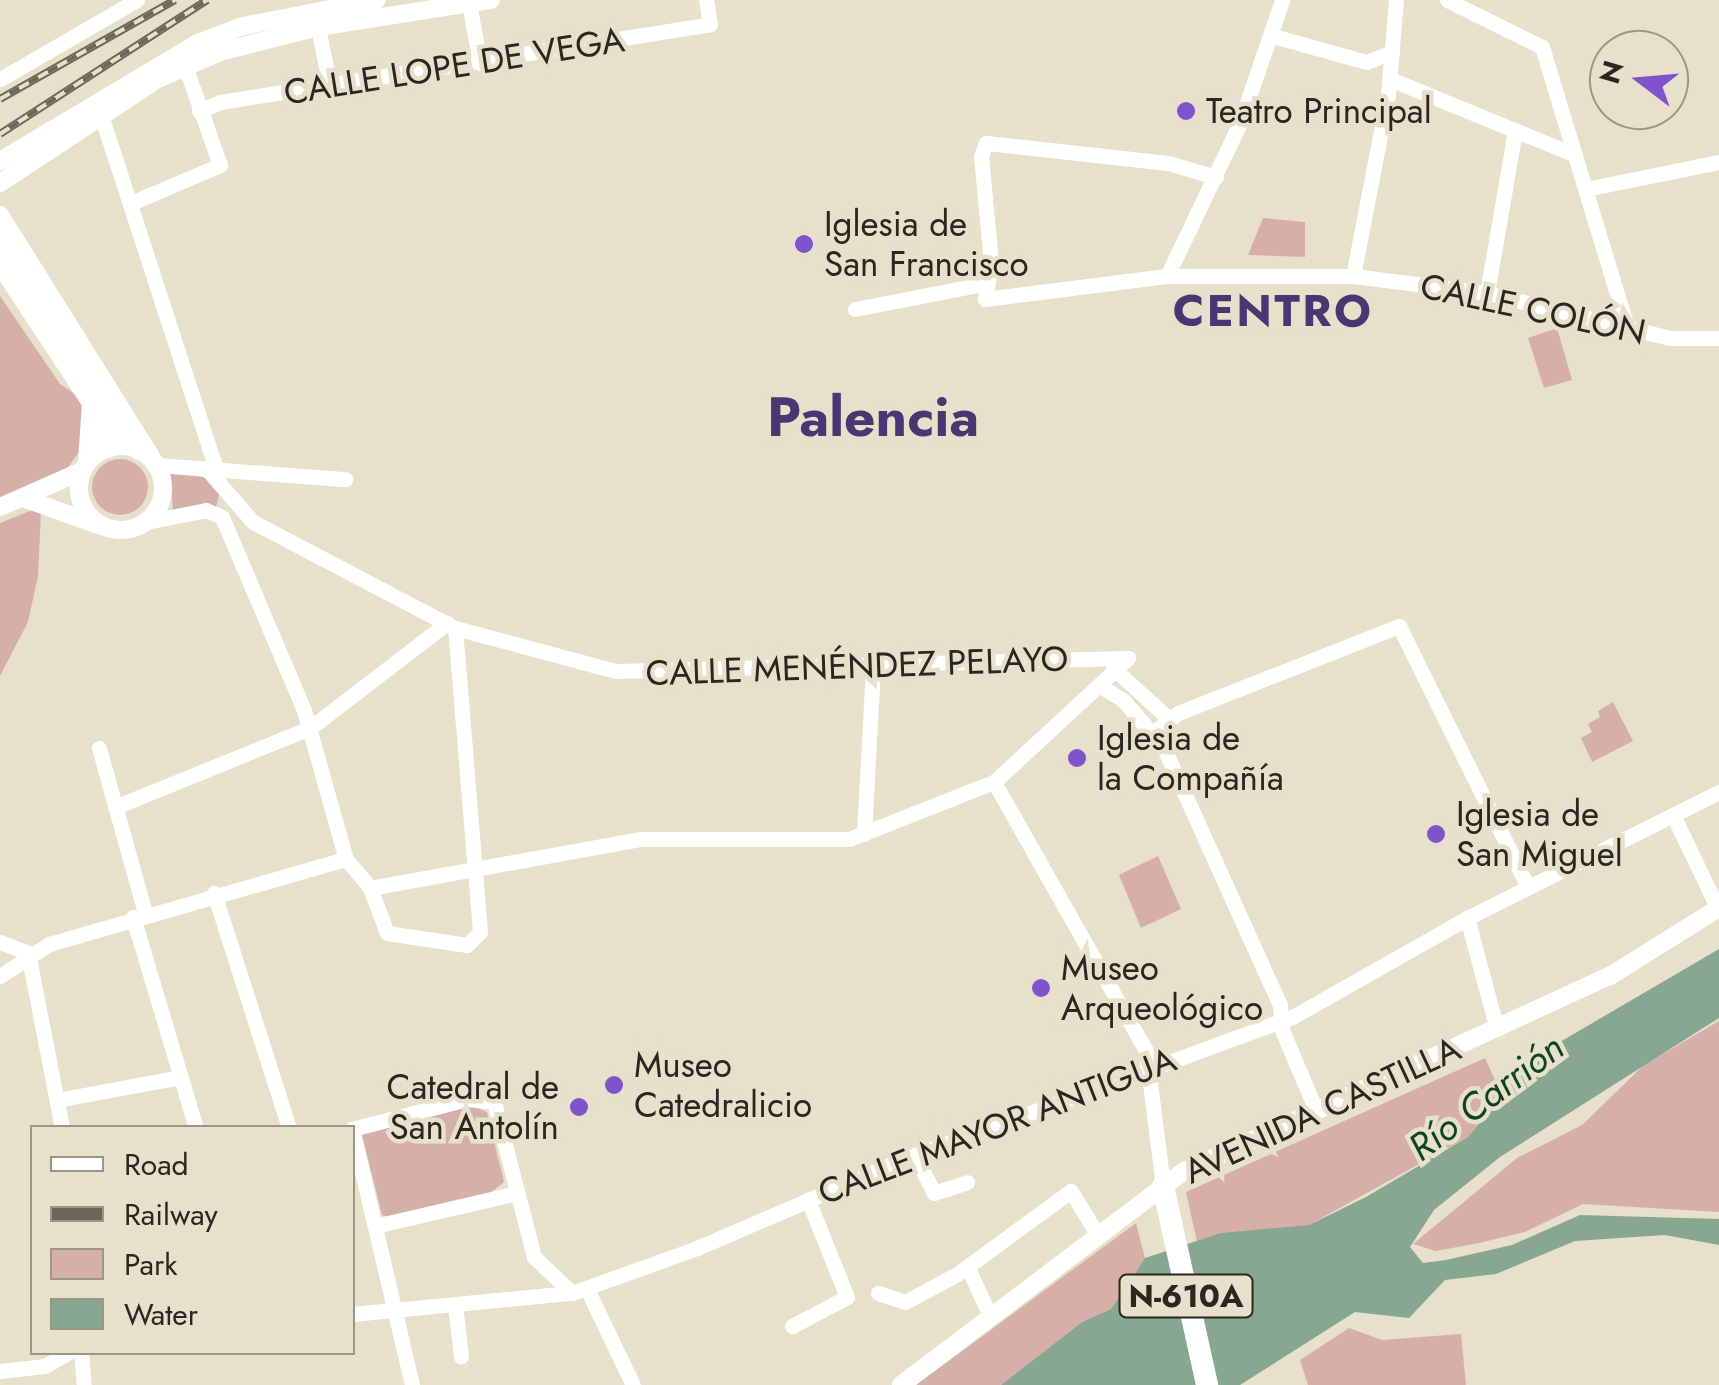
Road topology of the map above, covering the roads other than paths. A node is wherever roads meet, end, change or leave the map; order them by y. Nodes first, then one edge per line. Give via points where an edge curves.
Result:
1 (137, 0) edge
2 (377, 0) edge
3 (491, 0) edge
4 (706, 0) edge
5 (1282, 0) edge
6 (1448, 0) edge
7 (469, 3) junction
8 (1398, 3) edge
9 (318, 27) junction
10 (1273, 36) junction
11 (1392, 52) junction
12 (183, 59) junction
13 (480, 63) junction
14 (0, 79) edge
15 (1390, 80) junction
16 (330, 87) junction
17 (199, 111) junction
18 (101, 115) junction
19 (1514, 131) junction
20 (1576, 156) junction
21 (0, 161) edge
22 (1719, 162) edge
23 (1216, 178) junction
24 (0, 183) edge
25 (1586, 189) junction
26 (131, 202) junction
27 (0, 215) edge
28 (1, 243) edge
29 (0, 265) edge
30 (1166, 276) junction
31 (1352, 276) junction
32 (984, 291) junction
33 (1487, 293) junction
34 (854, 309) dead end
35 (1627, 326) junction
36 (1719, 338) edge
37 (102, 393) junction
38 (108, 447) junction
39 (150, 457) junction
40 (85, 467) junction
41 (211, 468) junction
42 (345, 479) dead end
43 (23, 498) junction
44 (0, 506) edge
45 (146, 522) junction
46 (105, 527) junction
47 (451, 625) junction
48 (1128, 658) junction
49 (1096, 661) junction
50 (873, 668) junction
51 (1118, 672) junction
52 (1132, 682) junction
53 (1097, 690) junction
54 (1123, 700) junction
55 (1169, 719) junction
56 (310, 728) junction
57 (1155, 731) junction
58 (98, 748) dead end
59 (994, 782) junction
60 (1719, 792) edge
61 (116, 807) junction
62 (1673, 815) junction
63 (864, 834) junction
64 (346, 859) junction
65 (474, 870) junction
66 (1528, 887) junction
67 (370, 888) junction
68 (214, 893) junction
69 (1719, 909) edge
70 (139, 915) junction
71 (1467, 918) junction
72 (0, 942) edge
73 (28, 953) junction
74 (0, 976) edge
75 (1281, 1018) junction
76 (1497, 1029) junction
77 (1147, 1068) junction
78 (180, 1078) junction
79 (57, 1100) junction
80 (1316, 1110) junction
81 (61, 1123) edge
82 (195, 1125) edge
83 (289, 1125) edge
84 (355, 1128) edge
85 (355, 1142) edge
86 (915, 1155) junction
87 (967, 1182) dead end
88 (518, 1193) junction
89 (1164, 1196) junction
90 (808, 1200) junction
91 (375, 1226) junction
92 (1097, 1234) junction
93 (968, 1268) junction
94 (579, 1291) junction
95 (878, 1294) dead end
96 (455, 1304) junction
97 (394, 1309) junction
98 (355, 1310) edge
99 (990, 1316) junction
100 (792, 1326) dead end
101 (64, 1355) edge
102 (81, 1355) edge
103 (462, 1357) dead end
104 (0, 1371) edge
105 (84, 1385) edge
106 (412, 1385) edge
107 (632, 1385) edge
108 (901, 1385) edge
109 (1207, 1385) edge

1 - 14 street
2 - 12 main road via 243,26
3 - 7 main road
4 - 13 street, CALLE LOPE DE VEGA via 710,24
5 - 10 street
6 - 20 street via 1538,42
7 - 9 main road
7 - 13 street
8 - 11 street
9 - 12 main road
9 - 16 street
10 - 11 street via 1366,62
10 - 23 street
11 - 15 street
12 - 17 street
12 - 18 main road
12 - 21 main road
13 - 16 street, CALLE LOPE DE VEGA
15 - 19 street
15 - 31 street
16 - 17 street, CALLE LOPE DE VEGA via 220,102
17 - 26 street via 220,164
18 - 24 main road
18 - 26 street
19 - 20 street
19 - 33 street
20 - 25 street
22 - 25 street
23 - 30 street
23 - 32 street via 1168,163 986,143 981,156 991,262
25 - 35 street
26 - 41 street
27 - 39 main road
28 - 37 highway
29 - 40 main road via 91,403
30 - 31 street, CALLE COLÓN
30 - 32 street, CALLE COLÓN
31 - 33 street, CALLE COLÓN
32 - 34 street, CALLE COLÓN
33 - 35 street, CALLE COLÓN
35 - 36 street, CALLE COLÓN via 1691,342
37 - 38 highway via 110,418
37 - 39 highway
38 - 39 main road
38 - 40 main road
39 - 41 street
39 - 45 main road via 163,496
40 - 43 main road
40 - 46 main road via 84,508
41 - 42 street
41 - 47 street, CALLE MENÉNDEZ PELAYO via 253,522
43 - 44 main road
43 - 46 main road
45 - 46 main road via 126,530
45 - 56 street via 195,511 222,516
47 - 50 street, CALLE MENÉNDEZ PELAYO via 626,673
47 - 56 street
47 - 65 street
48 - 49 street, CALLE MENÉNDEZ PELAYO
48 - 51 street
48 - 52 street
49 - 50 street, CALLE MENÉNDEZ PELAYO
49 - 51 street, CALLE MENÉNDEZ PELAYO
49 - 53 street, CALLE MENÉNDEZ PELAYO
50 - 63 street
51 - 52 street, CALLE MENÉNDEZ PELAYO
51 - 53 street
51 - 54 street
52 - 55 street, CALLE MENÉNDEZ PELAYO
53 - 54 street
53 - 59 street
54 - 57 street
55 - 57 street
55 - 66 street via 1399,626
56 - 61 street
56 - 64 street
57 - 75 street
58 - 61 street
59 - 63 street
59 - 77 street via 1146,1051
60 - 62 street, CALLE MAYOR ANTIGUA
61 - 70 street
62 - 66 street, CALLE MAYOR ANTIGUA
62 - 69 street
63 - 65 street via 640,839
64 - 67 street
64 - 68 street
65 - 67 street
65 - 67 street via 480,932 467,946 384,932
66 - 71 street, CALLE MAYOR ANTIGUA
68 - 70 street
68 - 83 street
69 - 76 main road, AVENIDA CASTILLA via 1651,954
70 - 73 street
70 - 78 street
71 - 75 street, CALLE MAYOR ANTIGUA
71 - 76 street
72 - 73 street
73 - 74 street
73 - 79 street
75 - 77 street, CALLE MAYOR ANTIGUA
75 - 80 street
76 - 80 main road, AVENIDA CASTILLA
77 - 86 street, CALLE MAYOR ANTIGUA
77 - 89 street
78 - 79 street
78 - 82 street
79 - 81 street
80 - 89 main road, AVENIDA CASTILLA via 1218,1153
84 - 88 street via 467,1099 494,1102
85 - 91 street
86 - 87 street via 934,1193
86 - 90 street, CALLE MAYOR ANTIGUA
88 - 91 street
88 - 94 street via 540,1266
89 - 92 main road, AVENIDA CASTILLA
89 - 109 highway, N-610A
90 - 94 street, CALLE MAYOR ANTIGUA
90 - 100 street via 847,1297
91 - 97 street
92 - 93 street via 1071,1191
92 - 99 main road, AVENIDA CASTILLA
93 - 95 street via 904,1302
93 - 99 street
94 - 96 street, CALLE MAYOR ANTIGUA
94 - 107 street
96 - 97 street, CALLE MAYOR ANTIGUA
96 - 103 street
97 - 98 street, CALLE MAYOR ANTIGUA
97 - 106 street
99 - 108 main road, AVENIDA CASTILLA
101 - 104 street via 45,1366
102 - 105 street

